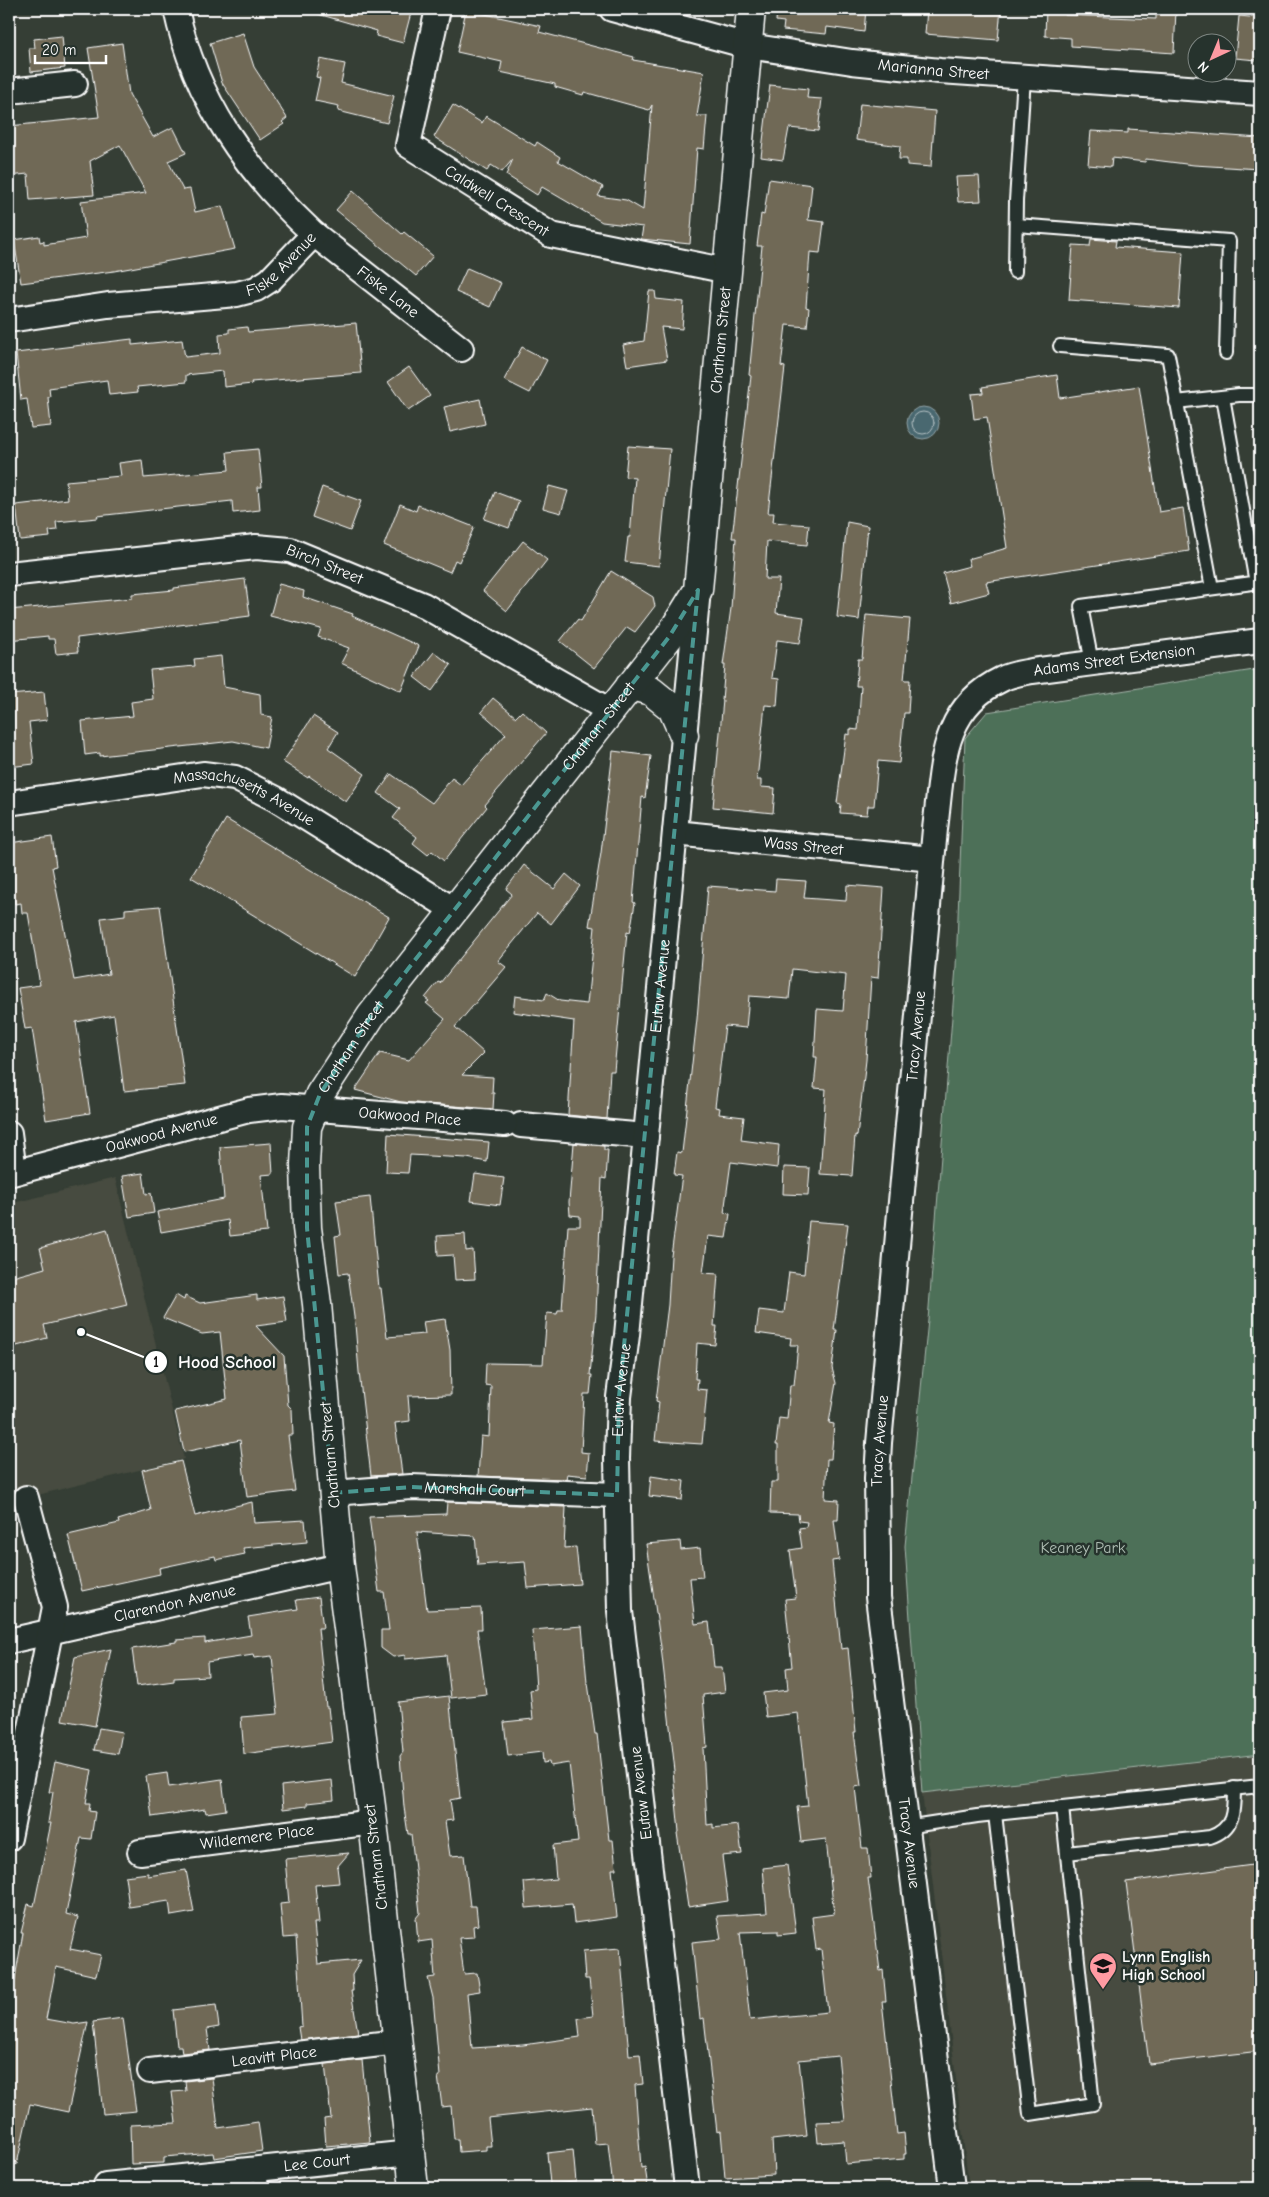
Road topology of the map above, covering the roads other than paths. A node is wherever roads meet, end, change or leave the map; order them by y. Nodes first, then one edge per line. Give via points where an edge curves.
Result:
1 (176, 9) edge
2 (438, 9) edge
3 (612, 9) edge
4 (751, 9) edge
5 (748, 46) junction
6 (1024, 77) junction
7 (75, 84) dead end
8 (9, 91) edge
9 (1260, 93) edge
10 (1016, 225) junction
11 (314, 234) junction
12 (728, 271) junction
13 (1015, 272) dead end
14 (9, 320) edge
15 (1060, 346) dead end
16 (461, 349) dead end
17 (1226, 353) dead end
18 (1260, 395) edge
19 (1223, 397) junction
20 (1176, 402) junction
21 (9, 574) edge
22 (1258, 582) edge
23 (1212, 588) junction
24 (698, 590) junction
25 (1260, 641) edge
26 (1092, 663) junction
27 (630, 686) junction
28 (973, 698) joint
29 (610, 711) junction
30 (684, 735) junction
31 (9, 803) edge
32 (675, 833) junction
33 (932, 859) junction
34 (454, 910) junction
35 (315, 1108) junction
36 (9, 1133) edge
37 (646, 1136) junction
38 (11, 1173) edge
39 (333, 1493) junction
40 (617, 1495) junction
41 (26, 1498) dead end
42 (340, 1566) junction
43 (49, 1631) junction
44 (9, 1641) edge
45 (1260, 1786) edge
46 (1234, 1788) junction
47 (1062, 1807) junction
48 (995, 1814) junction
49 (372, 1822) junction
50 (906, 1827) junction
51 (9, 1838) edge
52 (140, 1852) dead end
53 (1067, 1852) junction
54 (398, 2042) junction
55 (150, 2071) dead end
56 (410, 2153) junction
57 (261, 2179) edge
58 (237, 2180) edge
59 (106, 2185) dead end
60 (414, 2188) edge
61 (687, 2188) edge
62 (952, 2188) edge

1 - 11 street, Fiske Avenue via 195,69 234,146 275,196
2 - 12 street, Caldwell Crescent via 408,145 551,235
3 - 5 street, Marianna Street
4 - 5 main road, Chatham Street
5 - 6 street, Marianna Street via 852,62
5 - 12 main road, Chatham Street
6 - 9 street, Marianna Street
6 - 10 lane
7 - 8 street
10 - 13 lane
10 - 17 lane via 1229,242
11 - 14 street, Fiske Avenue via 280,271 256,289 237,294 108,305
11 - 16 street, Fiske Lane
12 - 24 main road, Chatham Street
15 - 20 lane via 1168,355
18 - 19 lane
19 - 20 lane
19 - 22 lane
20 - 23 lane
21 - 29 street, Birch Street via 256,547 290,550 422,605
22 - 23 lane
23 - 26 lane via 1081,606
24 - 27 main road, Chatham Street via 669,637
24 - 30 street, Eutaw Avenue
25 - 26 street, Adams Street Extension
26 - 28 street, Adams Street Extension via 1004,678
27 - 29 main road, Chatham Street
27 - 30 main road via 651,691 672,708
28 - 33 street, Tracy Avenue via 954,724 946,747
29 - 34 main road, Chatham Street
30 - 32 street, Eutaw Avenue
31 - 34 street, Massachusetts Avenue via 203,774 236,778 276,799
32 - 33 street, Wass Street
32 - 37 street, Eutaw Avenue
33 - 50 street, Tracy Avenue via 877,1478 878,1597
34 - 35 main road, Chatham Street via 371,1016 320,1094
35 - 37 street, Oakwood Place
35 - 38 street, Oakwood Avenue via 282,1106 249,1110
35 - 39 main road, Chatham Street via 307,1127 307,1228 318,1304
36 - 38 street
37 - 40 street, Eutaw Avenue via 619,1397
39 - 40 street, Marshall Court via 411,1487
39 - 42 main road, Chatham Street
40 - 61 street, Eutaw Avenue via 620,1611
41 - 43 street via 55,1608
42 - 43 street, Clarendon Avenue
42 - 49 main road, Chatham Street
43 - 44 street, Clarendon Avenue
43 - 51 street
45 - 46 lane
46 - 47 lane
46 - 53 lane via 1234,1805 1228,1826 1210,1838
47 - 48 lane
47 - 53 lane
48 - 50 lane
48 - 53 lane via 1030,2114 1093,2104
49 - 52 street, Wildemere Place
49 - 54 main road, Chatham Street
50 - 62 street, Tracy Avenue
54 - 55 street, Leavitt Place
54 - 56 main road, Chatham Street
56 - 57 street, Lee Court
56 - 60 main road, Chatham Street
57 - 58 street, Lee Court
58 - 59 street, Lee Court

